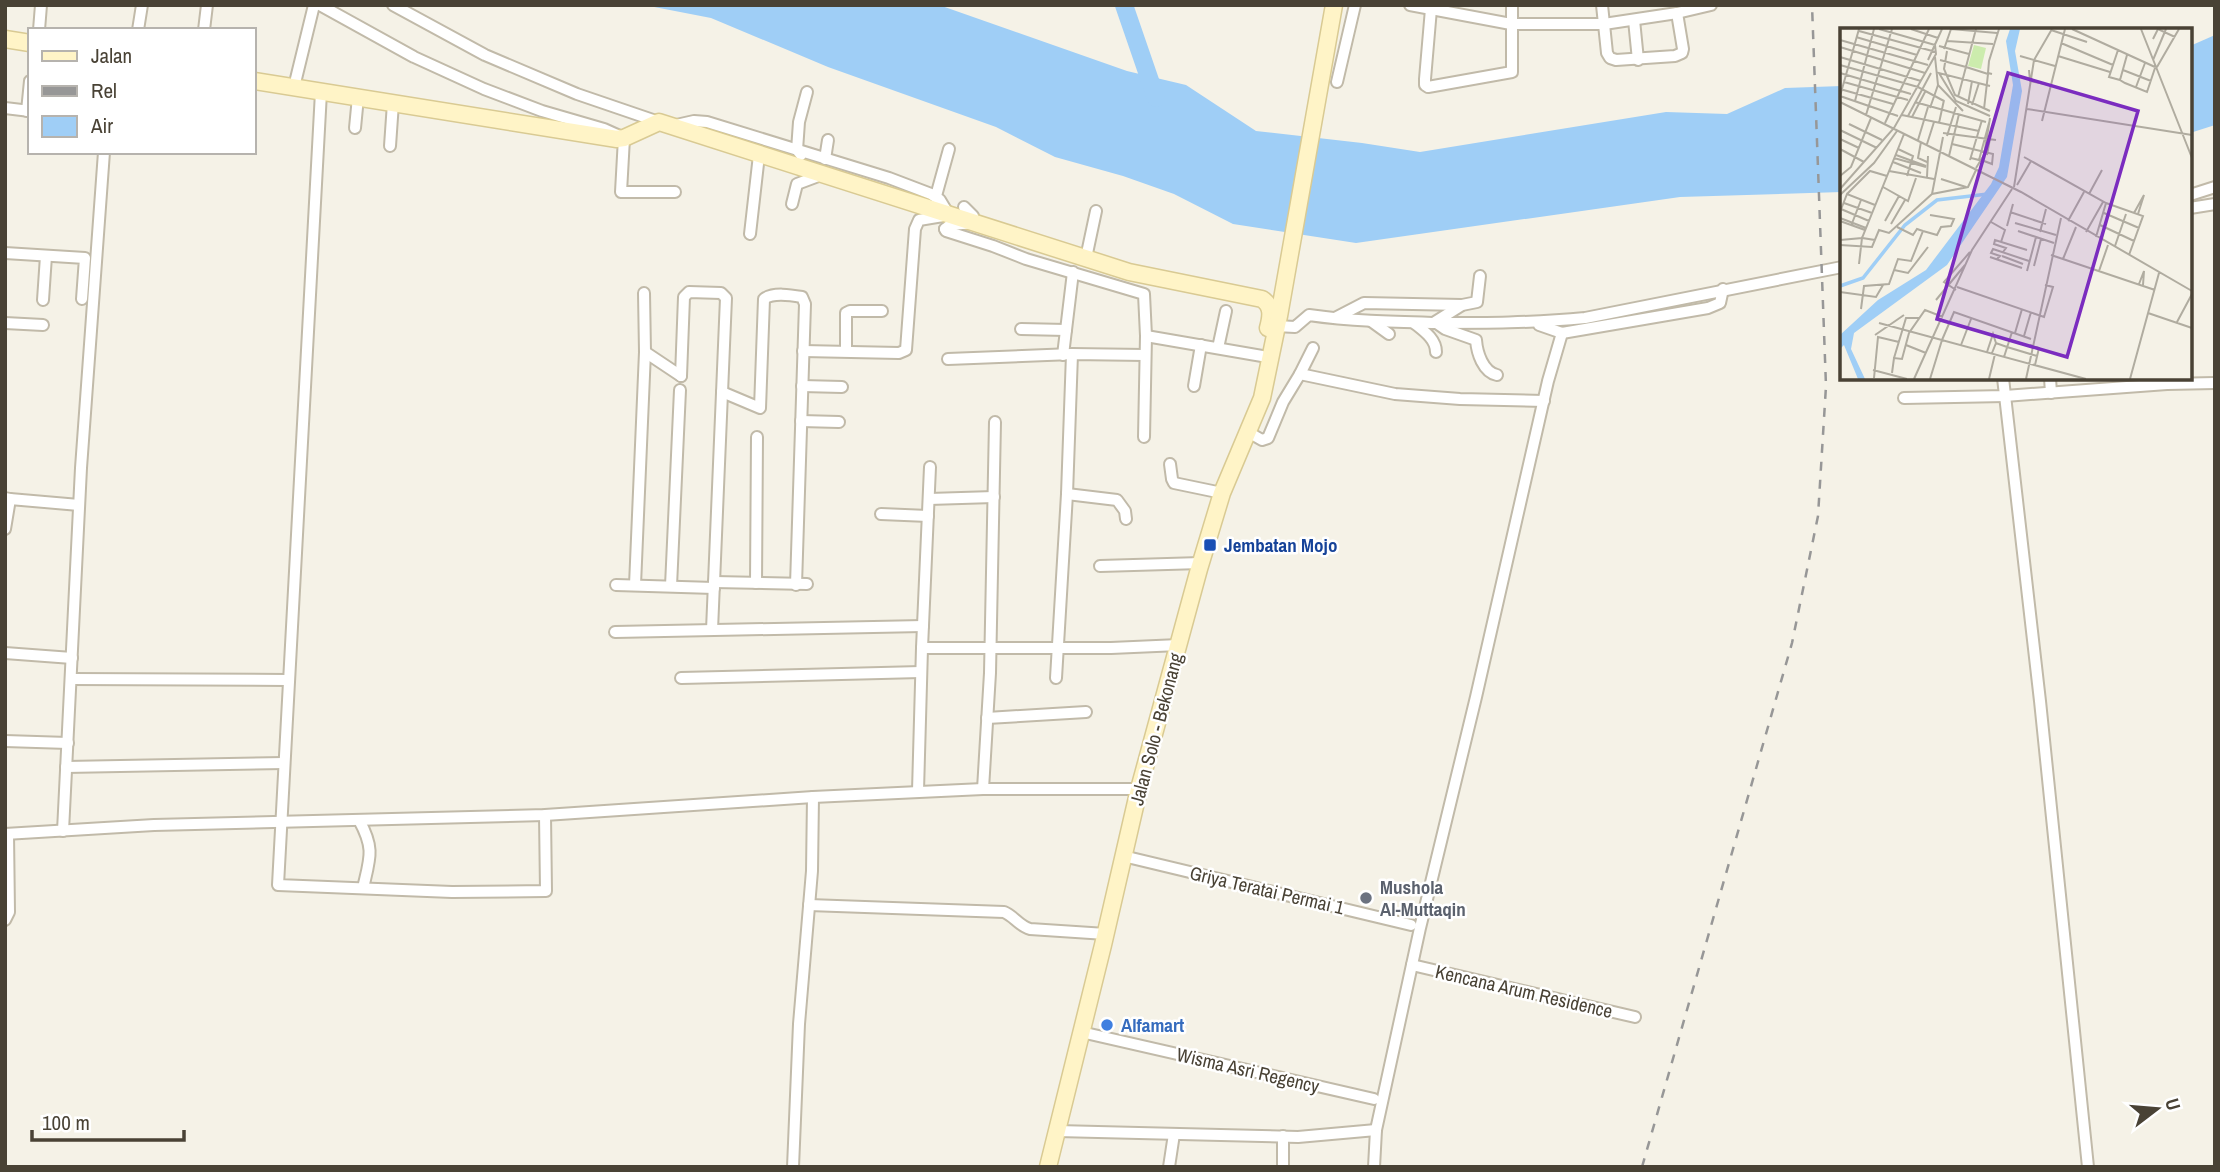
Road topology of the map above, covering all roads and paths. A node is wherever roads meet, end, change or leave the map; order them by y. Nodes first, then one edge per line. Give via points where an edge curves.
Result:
1 (41, 5) edge
2 (142, 5) edge
3 (207, 5) edge
4 (314, 5) edge
5 (320, 5) edge
6 (393, 5) edge
7 (1334, 5) edge
8 (1355, 5) edge
9 (1410, 5) edge
10 (1512, 5) edge
11 (1602, 5) edge
12 (1711, 5) edge
13 (1431, 9) junction
14 (1677, 13) junction
15 (1634, 20) junction
16 (1511, 24) junction
17 (1604, 24) junction
18 (39, 28) edge
19 (138, 28) edge
20 (204, 28) edge
21 (5, 39) edge
22 (28, 43) edge
23 (1638, 60) junction
24 (256, 81) edge
25 (1337, 82) dead end
26 (294, 87) junction
27 (321, 92) junction
28 (807, 92) dead end
29 (358, 97) junction
30 (393, 103) junction
31 (5, 108) edge
32 (28, 111) edge
33 (355, 128) dead end
34 (646, 130) junction
35 (828, 139) dead end
36 (390, 146) dead end
37 (949, 149) dead end
38 (797, 150) junction
39 (104, 154) edge
40 (759, 156) junction
41 (821, 168) junction
42 (2215, 190) edge
43 (675, 192) dead end
44 (2192, 195) edge
45 (936, 196) junction
46 (792, 204) dead end
47 (2212, 206) edge
48 (964, 207) dead end
49 (2192, 208) edge
50 (1096, 211) dead end
51 (949, 215) junction
52 (975, 223) junction
53 (750, 234) dead end
54 (5, 253) edge
55 (46, 256) junction
56 (1087, 258) junction
57 (1840, 267) edge
58 (1073, 272) junction
59 (1480, 276) dead end
60 (1723, 289) junction
61 (644, 293) dead end
62 (82, 299) dead end
63 (43, 300) dead end
64 (1462, 304) junction
65 (882, 311) dead end
66 (1226, 311) dead end
67 (1332, 319) junction
68 (1371, 321) junction
69 (5, 323) edge
70 (1414, 323) junction
71 (1435, 323) junction
72 (1530, 323) junction
73 (43, 325) dead end
74 (1276, 326) junction
75 (1021, 329) dead end
76 (1066, 330) junction
77 (1562, 333) junction
78 (1389, 334) dead end
79 (1146, 336) junction
80 (1201, 345) junction
81 (1218, 348) junction
82 (1312, 348) dead end
83 (803, 351) junction
84 (846, 351) junction
85 (645, 352) junction
86 (1436, 352) dead end
87 (1068, 354) junction
88 (1145, 355) junction
89 (1262, 356) junction
90 (948, 359) dead end
91 (1300, 374) junction
92 (1497, 375) dead end
93 (2003, 380) edge
94 (2050, 380) edge
95 (2167, 381) edge
96 (2126, 383) edge
97 (2215, 383) edge
98 (2100, 384) edge
99 (802, 386) junction
100 (1194, 386) dead end
101 (842, 387) dead end
102 (680, 390) dead end
103 (722, 392) junction
104 (2051, 393) junction
105 (2005, 396) junction
106 (1904, 398) dead end
107 (1544, 401) junction
108 (801, 421) junction
109 (839, 422) dead end
110 (995, 422) dead end
111 (758, 437) dead end
112 (1144, 437) dead end
113 (1245, 440) junction
114 (1170, 464) dead end
115 (930, 467) dead end
116 (1222, 493) junction
117 (1067, 494) junction
118 (994, 497) junction
119 (8, 499) edge
120 (929, 499) junction
121 (79, 505) junction
122 (881, 514) dead end
123 (928, 516) junction
124 (1126, 519) dead end
125 (5, 529) edge
126 (1201, 563) junction
127 (1100, 566) dead end
128 (756, 583) junction
129 (616, 584) dead end
130 (635, 585) junction
131 (714, 585) junction
132 (671, 586) junction
133 (923, 626) junction
134 (712, 630) junction
135 (615, 632) dead end
136 (1179, 645) junction
137 (922, 648) junction
138 (1057, 648) junction
139 (990, 650) junction
140 (5, 653) edge
141 (72, 659) junction
142 (921, 673) junction
143 (681, 678) dead end
144 (1056, 678) dead end
145 (71, 679) junction
146 (288, 680) junction
147 (1086, 712) dead end
148 (987, 718) junction
149 (5, 741) edge
150 (68, 743) junction
151 (284, 763) junction
152 (66, 766) junction
153 (984, 789) junction
154 (1139, 789) junction
155 (918, 792) junction
156 (813, 797) junction
157 (545, 815) junction
158 (359, 821) junction
159 (282, 822) junction
160 (63, 831) junction
161 (7, 834) edge
162 (1123, 856) junction
163 (363, 888) junction
164 (809, 905) junction
165 (5, 920) edge
166 (1411, 925) dead end
167 (1106, 934) junction
168 (1412, 965) junction
169 (1635, 1017) dead end
170 (1081, 1032) junction
171 (1374, 1099) dead end
172 (1376, 1130) junction
173 (1057, 1131) junction
174 (1174, 1134) junction
175 (1283, 1136) junction
176 (793, 1167) edge
177 (1048, 1167) edge
178 (1169, 1167) edge
179 (1283, 1167) edge
180 (1374, 1167) edge
181 (2088, 1167) edge

1 - 18 street
2 - 19 street
3 - 20 street
4 - 26 street
5 - 34 street via 484,89 604,129
6 - 34 street via 485,55
7 - 74 main road, Jalan Solo - Bekonang
8 - 25 street
9 - 13 street
10 - 16 street
11 - 17 street
12 - 14 street
13 - 16 street
13 - 16 street via 1426,87 1511,74
14 - 15 street
14 - 23 street via 1682,53
15 - 17 street
15 - 23 street
16 - 17 street
17 - 23 street via 1610,58
21 - 22 main road
24 - 26 main road
26 - 27 main road
27 - 29 main road
27 - 146 street
28 - 38 street
29 - 30 main road
29 - 33 street
30 - 34 main road via 597,136
30 - 36 street
31 - 32 street
34 - 38 street via 707,122
34 - 40 main road
34 - 43 street via 621,192
35 - 41 street
37 - 45 street
38 - 41 street
39 - 121 street
40 - 41 main road
40 - 53 street
41 - 45 street via 889,177
41 - 46 street via 797,184
41 - 51 main road
42 - 44 street
42 - 47 street
45 - 51 street
47 - 49 street
48 - 52 street
50 - 56 street
51 - 52 main road
51 - 84 street via 919,220 915,229 905,350
52 - 56 main road
52 - 58 street via 950,225 946,231
54 - 55 street
55 - 62 street via 85,258
55 - 63 street
56 - 89 main road via 1129,272 1262,299 1271,318
57 - 60 street
58 - 76 street
58 - 79 street via 1144,294
59 - 64 street via 1477,302
60 - 72 street via 1585,318
60 - 77 street via 1720,303 1709,308
61 - 85 street
64 - 67 street via 1363,303
64 - 71 street
65 - 84 street via 846,313
66 - 81 street
67 - 68 street
67 - 74 street via 1309,315 1295,327
68 - 70 street
68 - 78 street
69 - 73 street
70 - 71 street
70 - 86 street via 1433,340
71 - 72 street
71 - 92 street via 1476,340 1488,372
72 - 77 street
74 - 113 main road, Jalan Solo - Bekonang via 1262,398
75 - 76 street
76 - 87 street
77 - 107 street
79 - 80 street
79 - 88 street
80 - 81 street
80 - 100 street
81 - 89 street
82 - 91 street
83 - 84 street
83 - 99 street
83 - 103 street via 802,297 766,297 760,408
85 - 103 street via 681,376 684,297 689,292 721,293 726,298
85 - 130 street
87 - 88 street
87 - 90 street
87 - 117 street
88 - 112 street
89 - 113 main road
91 - 107 street via 1404,395
91 - 113 street via 1268,438
93 - 105 street
94 - 104 street
95 - 96 street
95 - 97 street
96 - 98 street
98 - 104 street
99 - 101 street
99 - 108 street
102 - 132 street
103 - 131 street
104 - 105 street
105 - 106 street
105 - 181 street
107 - 168 street
108 - 109 street
108 - 128 street via 801,584
110 - 118 street
111 - 128 street
113 - 116 main road, Jalan Solo - Bekonang
114 - 116 street via 1174,483
115 - 120 street
116 - 126 main road, Jalan Solo - Bekonang
117 - 124 street via 1117,500
117 - 138 street
118 - 120 street
118 - 139 street
119 - 121 street
119 - 125 street
120 - 123 street
121 - 141 street
122 - 123 street
123 - 133 street
126 - 127 street
126 - 136 main road, Jalan Solo - Bekonang
128 - 131 street
129 - 130 street
130 - 132 street
131 - 132 street
131 - 134 street
133 - 134 street
133 - 137 street
134 - 135 street
136 - 138 street
136 - 154 main road, Jalan Solo - Bekonang
137 - 139 street
137 - 142 street
138 - 139 street
138 - 144 street
139 - 148 street
140 - 141 street
141 - 145 street
142 - 143 street
142 - 155 street
145 - 146 street
145 - 150 street
146 - 151 street
147 - 148 street
148 - 153 street
149 - 150 street
150 - 152 street
151 - 152 street
151 - 159 street
152 - 160 street
153 - 154 street
153 - 155 street
154 - 162 main road, Jalan Solo - Bekonang
155 - 156 street
156 - 157 street
156 - 164 street
157 - 158 street
157 - 163 street via 546,891
158 - 159 street
158 - 163 street via 371,850
159 - 160 street
159 - 163 street via 278,885
160 - 161 street
161 - 165 street via 9,912
162 - 166 street, Griya Teratai Permai 1
162 - 167 main road, Jalan Solo - Bekonang
164 - 167 street via 1004,912 1030,929
164 - 176 street
167 - 170 main road, Jalan Solo - Bekonang
168 - 169 street, Kencana Arum Residence
168 - 172 street
170 - 171 street, Wisma Asri Regency
170 - 173 main road, Jalan Solo - Bekonang
172 - 175 street
172 - 180 street
173 - 174 street
173 - 177 main road, Jalan Solo - Bekonang
174 - 175 street
174 - 178 street
175 - 179 street

